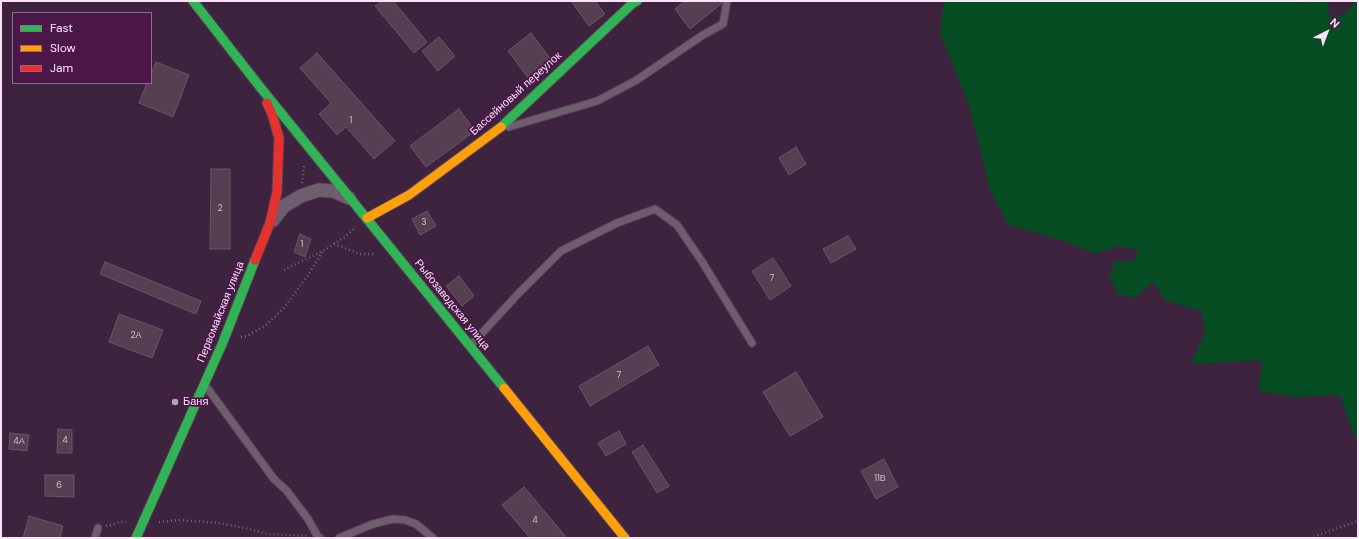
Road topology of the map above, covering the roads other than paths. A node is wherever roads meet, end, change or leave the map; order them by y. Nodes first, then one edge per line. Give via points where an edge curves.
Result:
1 (193, 1) edge
2 (727, 1) edge
3 (634, 2) edge
4 (260, 87) junction
5 (496, 131) junction
6 (351, 198) junction
7 (367, 218) junction
8 (270, 223) junction
9 (752, 344) dead end
10 (470, 347) junction
11 (204, 384) junction
12 (98, 528) road end
13 (319, 537) edge
14 (95, 538) edge
15 (136, 538) edge
16 (339, 538) edge
17 (433, 538) edge
18 (625, 538) edge

1 - 4 street
2 - 5 lane via 723,24 635,82 597,101
3 - 5 street, Бассейновый переулок
4 - 6 street, Рыбозаводская улица
4 - 8 street, Первомайская улица via 272,114 278,138 277,192
5 - 7 street, Бассейновый переулок via 409,195
6 - 7 street, Рыбозаводская улица
6 - 8 street via 319,190 301,196 284,206
7 - 10 street, Рыбозаводская улица
8 - 11 street, Первомайская улица
9 - 10 lane via 677,225 655,209 617,223 561,251 516,295
10 - 18 street, Рыбозаводская улица
11 - 13 lane via 274,479 308,519
11 - 15 street, Первомайская улица
12 - 14 lane
16 - 17 lane via 393,519 416,524

